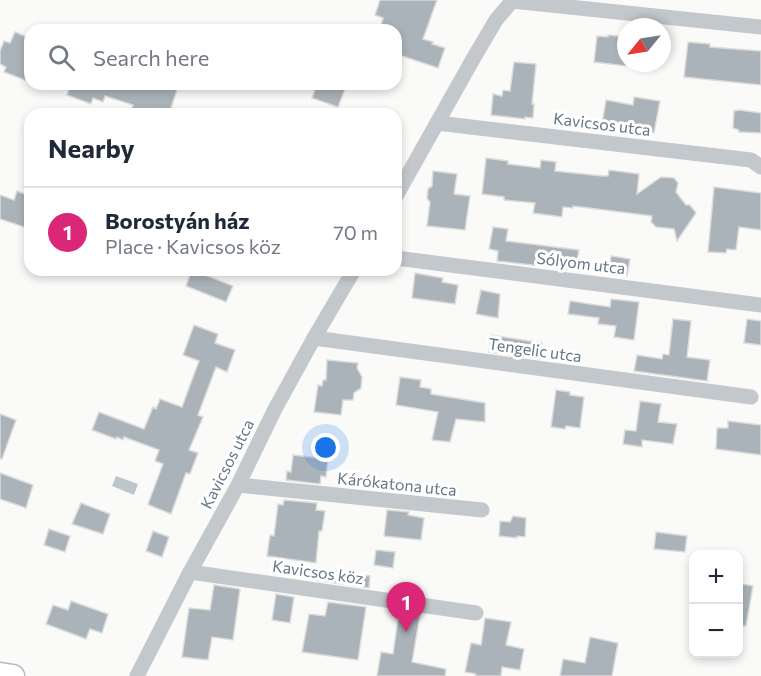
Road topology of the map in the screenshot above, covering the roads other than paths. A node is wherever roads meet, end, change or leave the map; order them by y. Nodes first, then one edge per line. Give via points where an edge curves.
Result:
1 (512, 1) edge
2 (761, 27) edge
3 (437, 123) junction
4 (761, 167) edge
5 (402, 185) edge
6 (402, 259) edge
7 (350, 276) edge
8 (761, 305) edge
9 (314, 338) junction
10 (751, 397) dead end
11 (238, 485) junction
12 (482, 510) dead end
13 (190, 572) junction
14 (476, 613) dead end
15 (0, 674) edge
16 (13, 676) edge
17 (136, 676) edge

1 - 2 street
1 - 3 street via 496,20
3 - 4 street, Kavicsos utca via 751,160
3 - 5 street
6 - 8 street, Sólyom utca
7 - 9 street, Kavicsos utca
9 - 10 street, Tengelic utca
9 - 11 street, Kavicsos utca
11 - 12 street, Kárókatona utca
11 - 13 street, Kavicsos utca
13 - 14 street, Kavicsos köz
13 - 17 street, Kavicsos utca
15 - 16 main road

